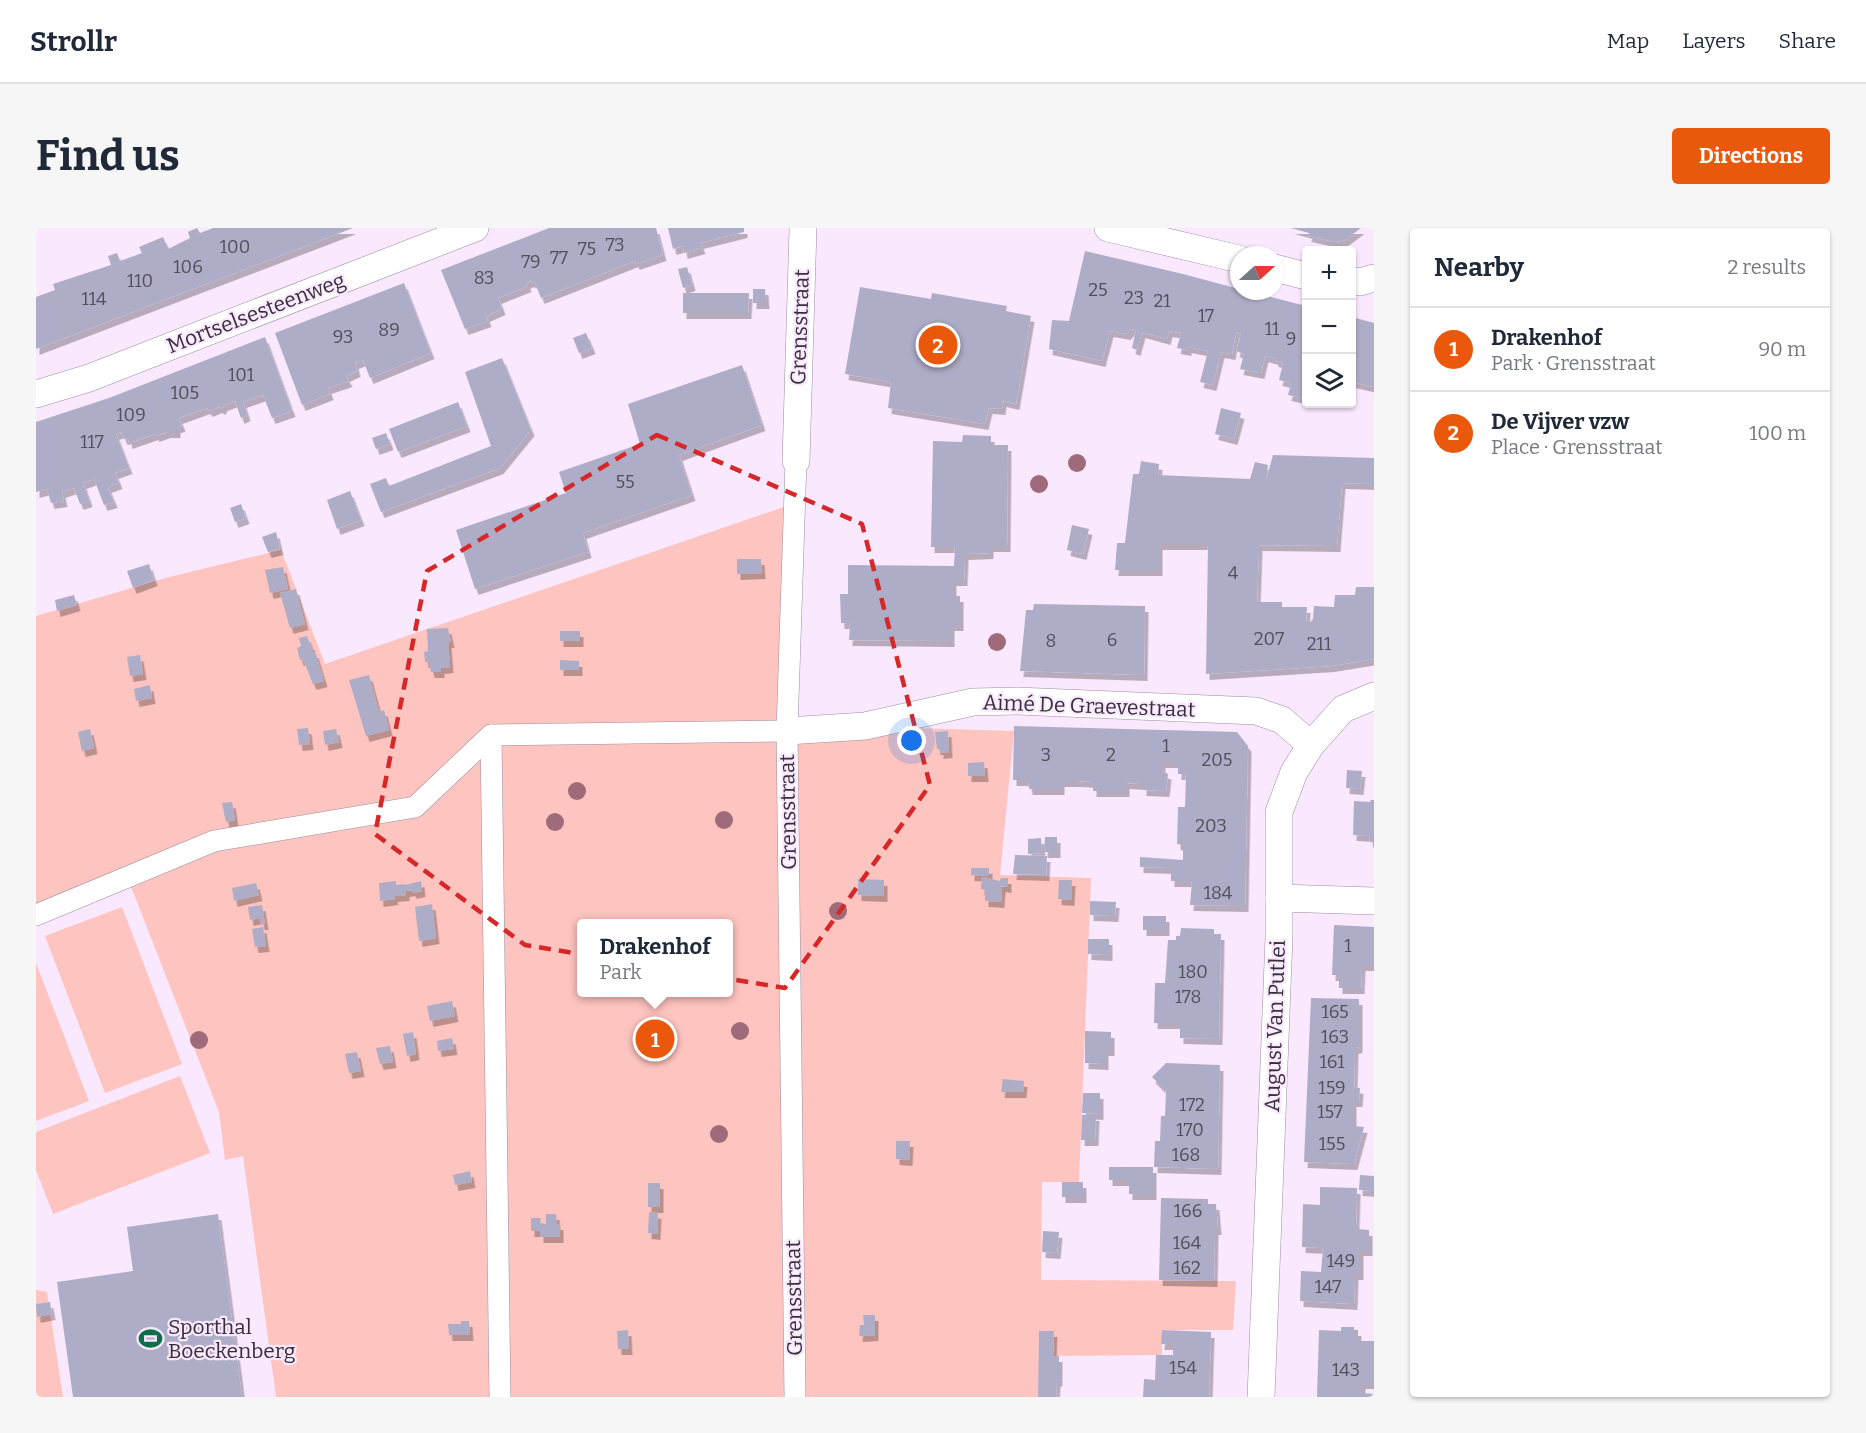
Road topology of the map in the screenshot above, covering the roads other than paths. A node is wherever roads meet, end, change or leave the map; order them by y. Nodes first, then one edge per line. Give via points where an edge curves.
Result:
1 (475, 228) edge
2 (803, 228) edge
3 (1108, 228) edge
4 (1230, 258) edge
5 (1284, 270) edge
6 (1302, 275) edge
7 (1374, 278) edge
8 (1356, 282) edge
9 (36, 394) edge
10 (796, 461) joint
11 (1374, 696) edge
12 (787, 731) junction
13 (491, 735) junction
14 (1311, 745) junction
15 (1279, 897) junction
16 (1374, 901) edge
17 (36, 915) edge
18 (500, 1397) edge
19 (795, 1397) edge
20 (1261, 1397) edge

1 - 9 street, Mortselsesteenweg via 120,366
2 - 10 street, Grensstraat
3 - 4 street
5 - 6 street
7 - 8 street
10 - 12 street, Grensstraat
11 - 14 street, August Van Putlei via 1343,709
12 - 13 street
12 - 14 street, Aimé De Graevestraat via 865,726 973,702 1017,701 1256,711 1282,720
12 - 19 street, Grensstraat
13 - 17 street via 415,807 214,841
13 - 18 street
14 - 15 street, August Van Putlei via 1294,772 1279,812
15 - 16 street
15 - 20 street, August Van Putlei

